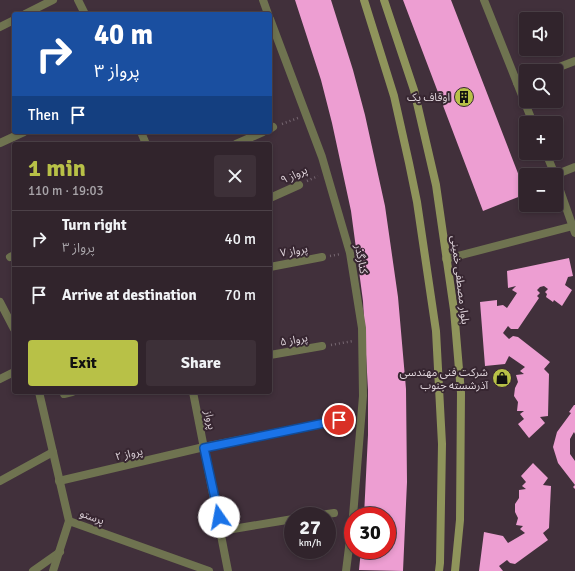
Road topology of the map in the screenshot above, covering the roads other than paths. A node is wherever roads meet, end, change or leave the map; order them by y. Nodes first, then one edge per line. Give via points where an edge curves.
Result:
1 (53, 0) edge
2 (78, 0) edge
3 (263, 0) edge
4 (364, 0) edge
5 (384, 0) edge
6 (484, 0) edge
7 (29, 12) edge
8 (84, 12) edge
9 (267, 12) edge
10 (12, 21) edge
11 (272, 24) edge
12 (0, 27) edge
13 (575, 62) edge
14 (563, 66) edge
15 (517, 83) joint
16 (530, 116) edge
17 (20, 134) edge
18 (258, 134) edge
19 (240, 142) edge
20 (0, 143) edge
21 (575, 167) edge
22 (563, 172) edge
23 (299, 185) road end
24 (272, 197) edge
25 (563, 198) edge
26 (574, 229) edge
27 (322, 257) road end
28 (446, 259) junction
29 (272, 267) edge
30 (0, 302) edge
31 (12, 324) edge
32 (322, 346) road end
33 (272, 355) edge
34 (12, 373) edge
35 (0, 379) edge
36 (40, 394) edge
37 (193, 394) edge
38 (339, 420) dead end
39 (204, 448) junction
40 (54, 452) junction
41 (0, 481) edge
42 (59, 481) junction
43 (354, 507) edge
44 (69, 521) junction
45 (284, 521) edge
46 (222, 531) junction
47 (60, 552) junction
48 (348, 559) edge
49 (33, 571) edge
50 (53, 571) edge
51 (209, 571) edge
52 (228, 571) edge
53 (346, 571) edge
54 (439, 571) edge
55 (455, 571) edge

1 - 7 street
2 - 8 street
3 - 9 street
4 - 54 main road via 394,96 404,140 417,202 436,331 442,444
5 - 28 main road, بلوار مصطفی خمینی via 414,90 436,185
6 - 15 street
10 - 12 street
11 - 43 street, کنارگذر via 327,172 350,253 362,328 363,396
13 - 14 street
15 - 16 street
17 - 20 street
18 - 19 street
21 - 22 street
23 - 24 street, پرواز ۹
25 - 26 street
26 - 28 street
27 - 29 street, پرواز ۷
28 - 55 main road, بلوار مصطفی خمینی via 454,310 461,393 460,520
30 - 31 street
32 - 33 street, پرواز ۵
34 - 35 street
36 - 40 street, پرستو
37 - 39 street, پرواز
38 - 39 street, پرواز ۲
39 - 42 street, پرواز ۲
39 - 46 street, پرواز
40 - 41 street
40 - 42 street, پرستو
42 - 44 street, پرستو
44 - 47 street
44 - 51 street, پرستو
45 - 46 street
46 - 52 street, پرواز
47 - 49 street
47 - 50 street
48 - 53 street, کنارگذر

